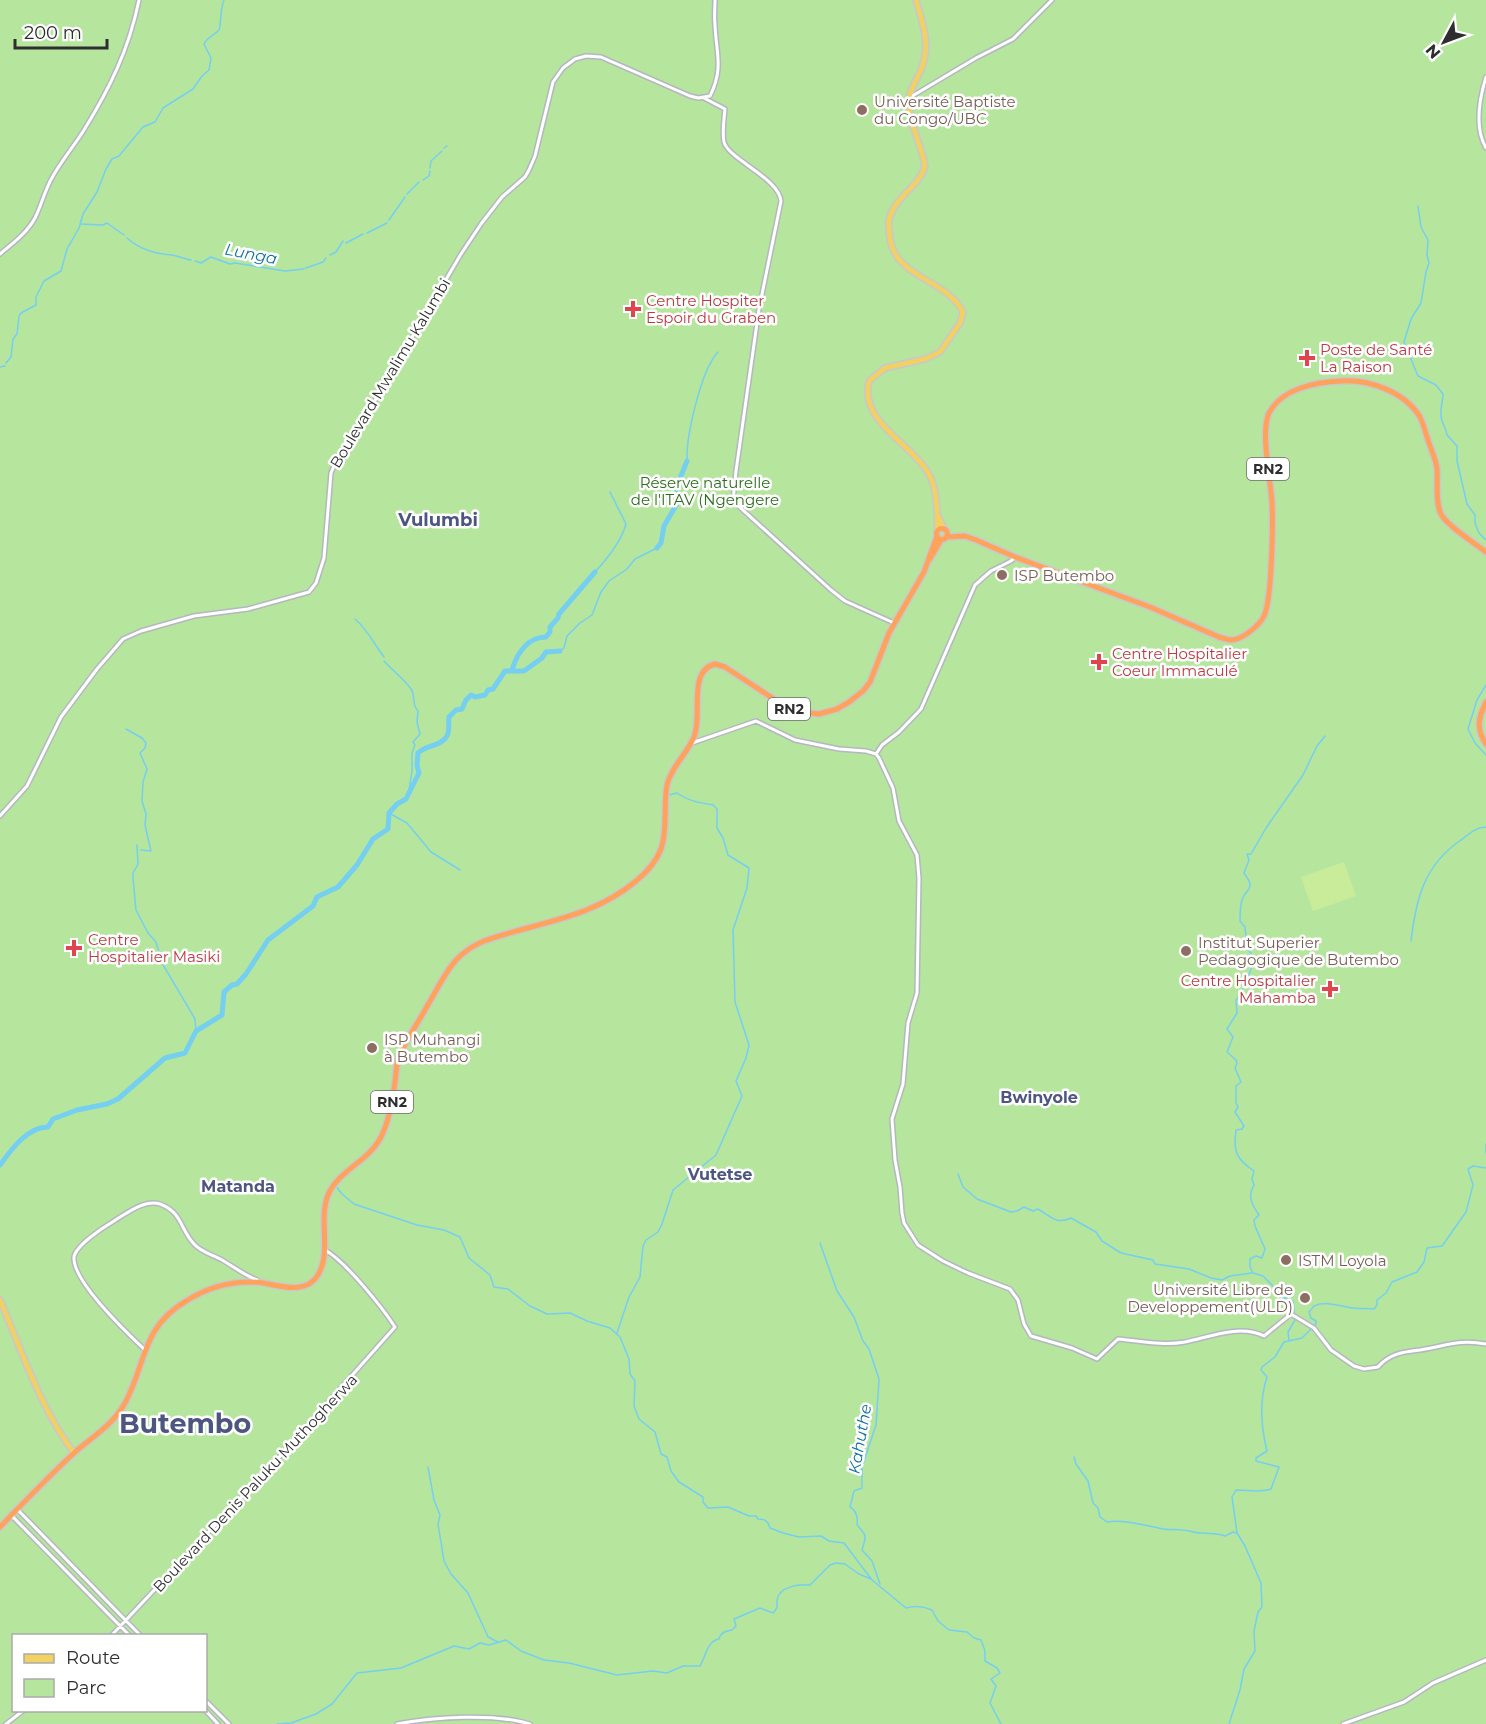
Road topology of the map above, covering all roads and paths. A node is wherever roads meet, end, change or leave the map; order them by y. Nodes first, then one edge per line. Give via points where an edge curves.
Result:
1 (139, 0) edge
2 (715, 0) edge
3 (916, 0) edge
4 (1052, 0) edge
5 (1486, 77) edge
6 (702, 98) junction
7 (909, 98) junction
8 (1486, 148) edge
9 (0, 254) edge
10 (942, 534) junction
11 (1486, 552) edge
12 (1015, 557) junction
13 (894, 623) junction
14 (1486, 702) edge
15 (691, 744) junction
16 (1486, 744) edge
17 (876, 754) junction
18 (0, 816) edge
19 (323, 1249) junction
20 (265, 1283) junction
21 (0, 1300) edge
22 (1486, 1344) edge
23 (145, 1350) junction
24 (74, 1453) junction
25 (17, 1509) junction
26 (11, 1515) junction
27 (0, 1527) edge
28 (127, 1621) junction
29 (121, 1627) junction
30 (112, 1634) edge
31 (129, 1634) edge
32 (140, 1634) edge
33 (1486, 1660) edge
34 (207, 1702) edge
35 (21, 1712) edge
36 (207, 1712) edge
37 (6, 1724) edge
38 (218, 1724) edge
39 (229, 1724) edge
40 (398, 1724) edge
41 (530, 1724) edge
42 (1344, 1724) edge

1 - 9 street via 126,50 101,100 51,179 31,224
2 - 6 street via 719,69 710,96
3 - 7 main road via 926,45 924,62
4 - 7 street via 1013,39
5 - 8 street via 1478,120
6 - 13 street, Boulevard Mwalimu Kalumbi via 725,109 726,148 776,189 782,201 759,309 733,501 838,596
6 - 18 street, Boulevard Mwalimu Kalumbi via 601,57 586,56 567,65 553,82 529,170 481,224 338,458 331,473 324,558 316,583 309,592 248,609 194,616 123,639 61,717 27,786
7 - 10 main road via 925,166 922,175 895,204 888,226 891,244 902,264 939,286 963,312 940,352 885,368 868,381 867,392 879,420 926,470 936,494
10 - 12 highway, RN2 via 954,532
10 - 13 highway, RN2 via 939,546
11 - 12 highway, RN2 via 1442,515 1435,461 1416,412 1393,393 1356,380 1304,386 1283,398 1270,412 1267,457 1272,517 1268,604 1261,621 1239,638 1219,637
12 - 17 street via 975,585 921,709
13 - 15 highway, RN2 via 867,686 855,699 819,714 792,711 725,667 707,666 699,676 698,724
14 - 16 highway via 1478,725
15 - 17 street via 756,721 795,740
15 - 19 highway, RN2 via 669,778 661,849 639,878 600,906 478,943 449,969 399,1059 388,1116 378,1141 328,1194
17 - 22 street via 893,788 899,821 918,860 916,993 908,1023 903,1084 892,1119 904,1223 918,1245 951,1265 1010,1289 1031,1336 1097,1359 1118,1339 1156,1344 1185,1342 1219,1332 1264,1335 1291,1314 1313,1327 1331,1350 1364,1369 1378,1367 1398,1353 1441,1344
19 - 20 highway, RN2 via 321,1268 309,1284 299,1288
19 - 28 street, Boulevard Denis Paluku Muthogherwa via 351,1273 395,1327
20 - 23 highway, RN2 via 220,1286 199,1293 159,1322
20 - 23 street via 245,1276 197,1247 173,1210 150,1202 123,1215 84,1243 75,1253 75,1263 92,1294
21 - 24 main road via 42,1398
23 - 24 highway, RN2 via 122,1409
24 - 25 highway, RN2
25 - 26 highway, RN2
25 - 28 street
26 - 27 highway, RN2
26 - 29 street
28 - 29 street, Boulevard Denis Paluku Muthogherwa
28 - 32 street
29 - 30 street, Boulevard Denis Paluku Muthogherwa
29 - 31 street
33 - 42 street via 1433,1683 1404,1702
34 - 39 street
35 - 37 street
36 - 38 street
40 - 41 street via 444,1718 503,1719

